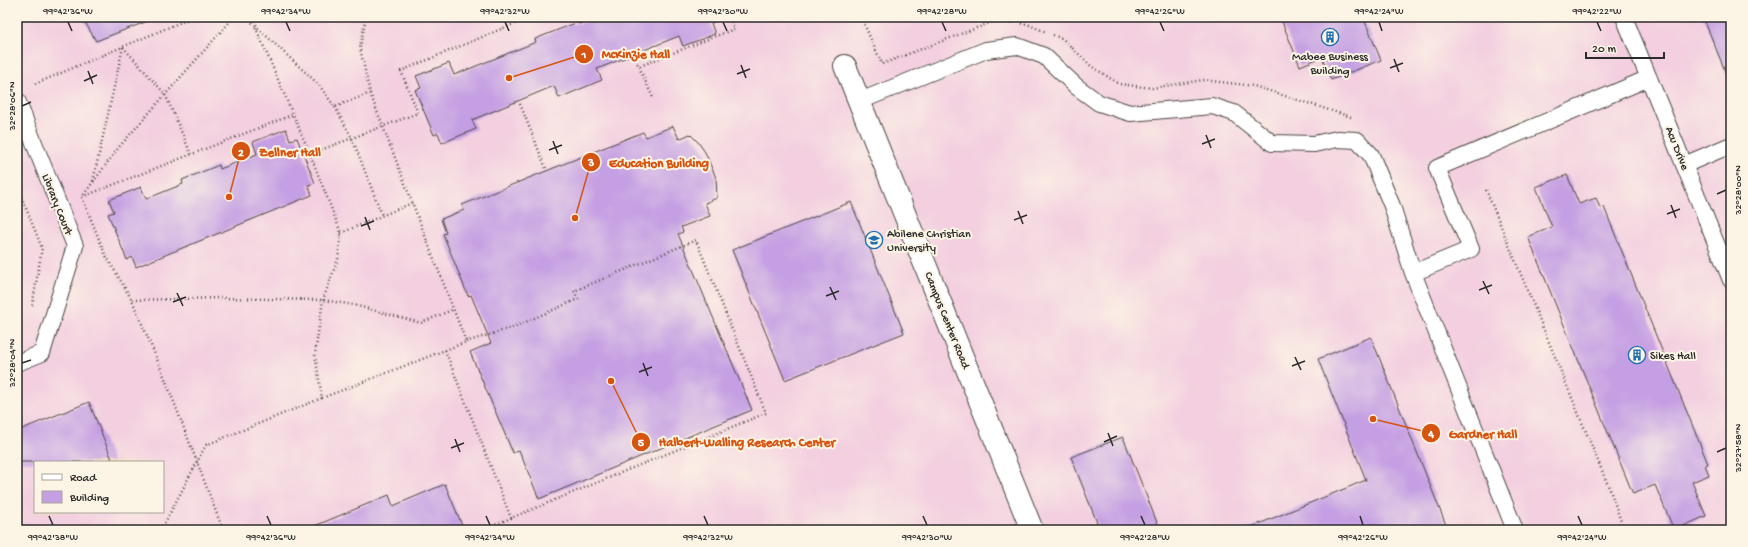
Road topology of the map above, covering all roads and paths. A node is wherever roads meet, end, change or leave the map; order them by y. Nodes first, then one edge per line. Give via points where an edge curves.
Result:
1 (193, 17) edge
2 (234, 17) edge
3 (246, 17) edge
4 (253, 17) edge
5 (366, 17) edge
6 (530, 17) edge
7 (730, 17) edge
8 (861, 17) edge
9 (1624, 17) edge
10 (255, 26) junction
11 (258, 29) junction
12 (123, 47) junction
13 (634, 56) dead end
14 (640, 66) junction
15 (845, 66) dead end
16 (1649, 78) junction
17 (34, 84) dead end
18 (370, 93) junction
19 (166, 94) junction
20 (653, 98) dead end
21 (17, 100) edge
22 (860, 101) junction
23 (520, 104) dead end
24 (335, 107) junction
25 (292, 114) junction
26 (1356, 118) dead end
27 (383, 128) junction
28 (352, 138) junction
29 (1731, 145) edge
30 (191, 154) junction
31 (310, 154) junction
32 (1684, 165) junction
33 (547, 171) dead end
34 (93, 183) junction
35 (17, 186) edge
36 (1486, 190) dead end
37 (82, 197) junction
38 (412, 203) junction
39 (382, 216) junction
40 (341, 232) junction
41 (1413, 273) junction
42 (1731, 280) edge
43 (132, 300) junction
44 (323, 300) junction
45 (454, 309) junction
46 (31, 314) dead end
47 (466, 342) junction
48 (445, 350) junction
49 (17, 363) edge
50 (322, 398) junction
51 (198, 461) junction
52 (511, 518) junction
53 (160, 530) edge
54 (223, 530) edge
55 (483, 530) edge
56 (1032, 530) edge
57 (1515, 530) edge
58 (1624, 530) edge

1 - 12 path
2 - 19 path
3 - 10 path
4 - 11 path
5 - 18 path via 360,48
6 - 27 path via 401,70 418,113
7 - 14 path via 734,29
8 - 26 path via 882,64 992,22 1026,24 1063,39 1091,66 1119,84 1152,88 1203,80 1254,86
9 - 16 lane, Acu Drive
10 - 11 path
10 - 25 path
11 - 24 path via 319,85
12 - 17 path
12 - 19 path
12 - 34 path
13 - 14 path
14 - 20 path
15 - 22 street, Campus Center Road
16 - 32 lane, Acu Drive
16 - 41 lane via 1437,168 1471,248
18 - 24 path
18 - 27 path
19 - 30 path
19 - 34 path via 119,148
21 - 49 lane, Library Court via 75,246 42,353
22 - 41 lane via 986,50 1017,46 1044,56 1077,87 1099,103 1130,113 1212,106 1234,113 1272,143 1314,144 1337,139 1357,140 1371,155 1392,206
22 - 56 street, Campus Center Road
23 - 33 path
24 - 28 path
25 - 30 path
25 - 31 path
27 - 28 path
27 - 38 path
28 - 31 path
28 - 39 path
29 - 32 lane
30 - 37 path
31 - 40 path
32 - 42 lane, Acu Drive
34 - 37 path
35 - 46 path via 42,248
36 - 58 path via 1610,490
37 - 43 path via 105,254
38 - 39 path
38 - 45 path
39 - 40 path
40 - 44 path via 338,259
41 - 57 lane
43 - 44 path
43 - 51 path
44 - 45 path via 421,322
44 - 50 path via 315,354
45 - 47 path
47 - 48 path
47 - 52 path via 514,327 578,299 574,291 696,240 766,413
48 - 50 path
48 - 52 path
50 - 51 path via 206,445
51 - 53 path
51 - 54 path
52 - 55 path

